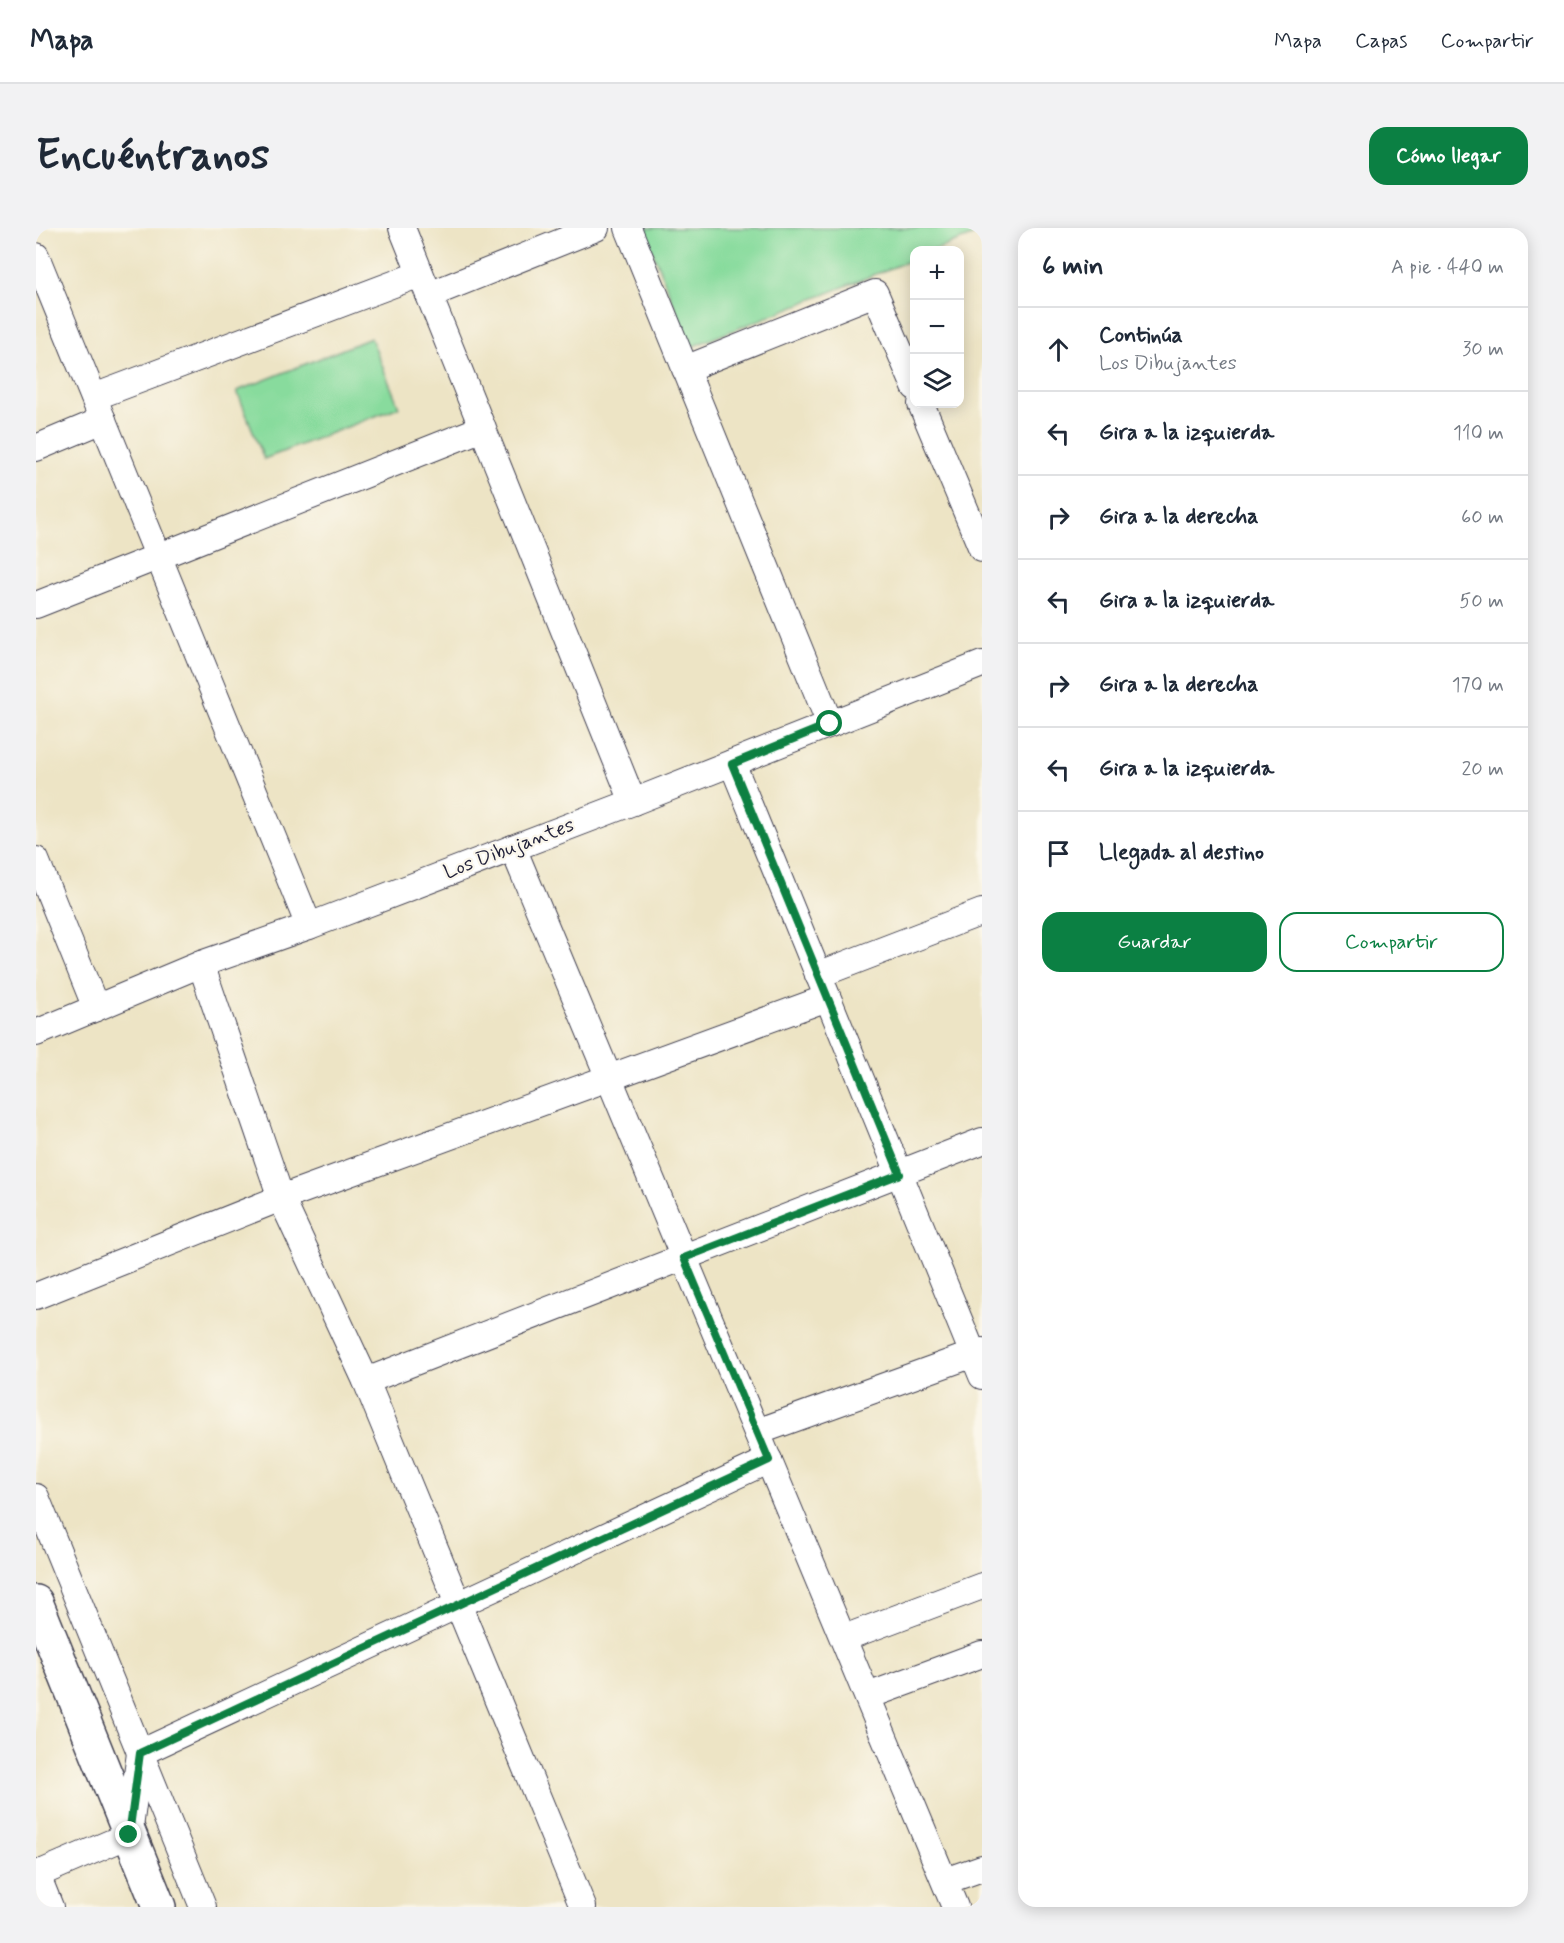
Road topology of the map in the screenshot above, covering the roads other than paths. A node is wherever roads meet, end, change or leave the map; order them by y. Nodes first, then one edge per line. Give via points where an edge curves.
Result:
1 (402, 228) edge
2 (596, 228) edge
3 (628, 228) edge
4 (36, 256) edge
5 (424, 284) junction
6 (685, 369) junction
7 (910, 375) edge
8 (98, 408) junction
9 (923, 408) edge
10 (483, 428) junction
11 (36, 448) edge
12 (982, 549) edge
13 (159, 557) junction
14 (36, 605) edge
15 (982, 664) edge
16 (830, 724) junction
17 (732, 764) junction
18 (633, 802) junction
19 (513, 848) junction
20 (36, 860) edge
21 (982, 912) edge
22 (309, 926) junction
23 (201, 964) junction
24 (823, 987) junction
25 (96, 1008) junction
26 (36, 1033) edge
27 (610, 1079) junction
28 (982, 1141) edge
29 (900, 1174) junction
30 (281, 1198) junction
31 (684, 1258) junction
32 (36, 1296) edge
33 (979, 1361) edge
34 (366, 1381) junction
35 (758, 1432) junction
36 (769, 1460) junction
37 (36, 1497) edge
38 (982, 1586) edge
39 (36, 1602) edge
40 (461, 1605) junction
41 (844, 1638) junction
42 (982, 1654) edge
43 (868, 1696) junction
44 (140, 1753) junction
45 (129, 1835) junction
46 (982, 1868) edge
47 (36, 1874) edge
48 (945, 1881) junction
49 (50, 1907) edge
50 (159, 1907) edge
51 (203, 1907) edge
52 (583, 1907) edge
53 (955, 1907) edge

1 - 5 street
2 - 5 street
3 - 6 street
4 - 8 street
5 - 8 street
5 - 10 street
6 - 7 street via 876,293
6 - 16 street
8 - 11 street
8 - 13 street
9 - 12 street
10 - 13 street
10 - 18 street
13 - 14 street
13 - 22 street
15 - 16 street, Los Dibujantes
16 - 17 street, Los Dibujantes
17 - 18 street, Los Dibujantes
17 - 24 street
18 - 19 street, Los Dibujantes
19 - 22 street, Los Dibujantes
19 - 27 street
20 - 25 street
21 - 24 street
22 - 23 street, Los Dibujantes
23 - 25 street, Los Dibujantes
23 - 30 street
24 - 27 street
24 - 29 street
25 - 26 street, Los Dibujantes
27 - 30 street
27 - 31 street
28 - 29 street
29 - 31 street
29 - 33 street
30 - 32 street
30 - 34 street
31 - 34 street
31 - 35 street
33 - 35 street
34 - 40 street
35 - 36 street
36 - 40 street
36 - 41 street
37 - 44 street
38 - 41 street
39 - 45 main road
40 - 44 street
40 - 52 street
41 - 43 street
42 - 43 street
43 - 48 street
44 - 45 street
44 - 51 street
45 - 47 street
45 - 50 main road
46 - 48 street
47 - 49 street
48 - 53 street

